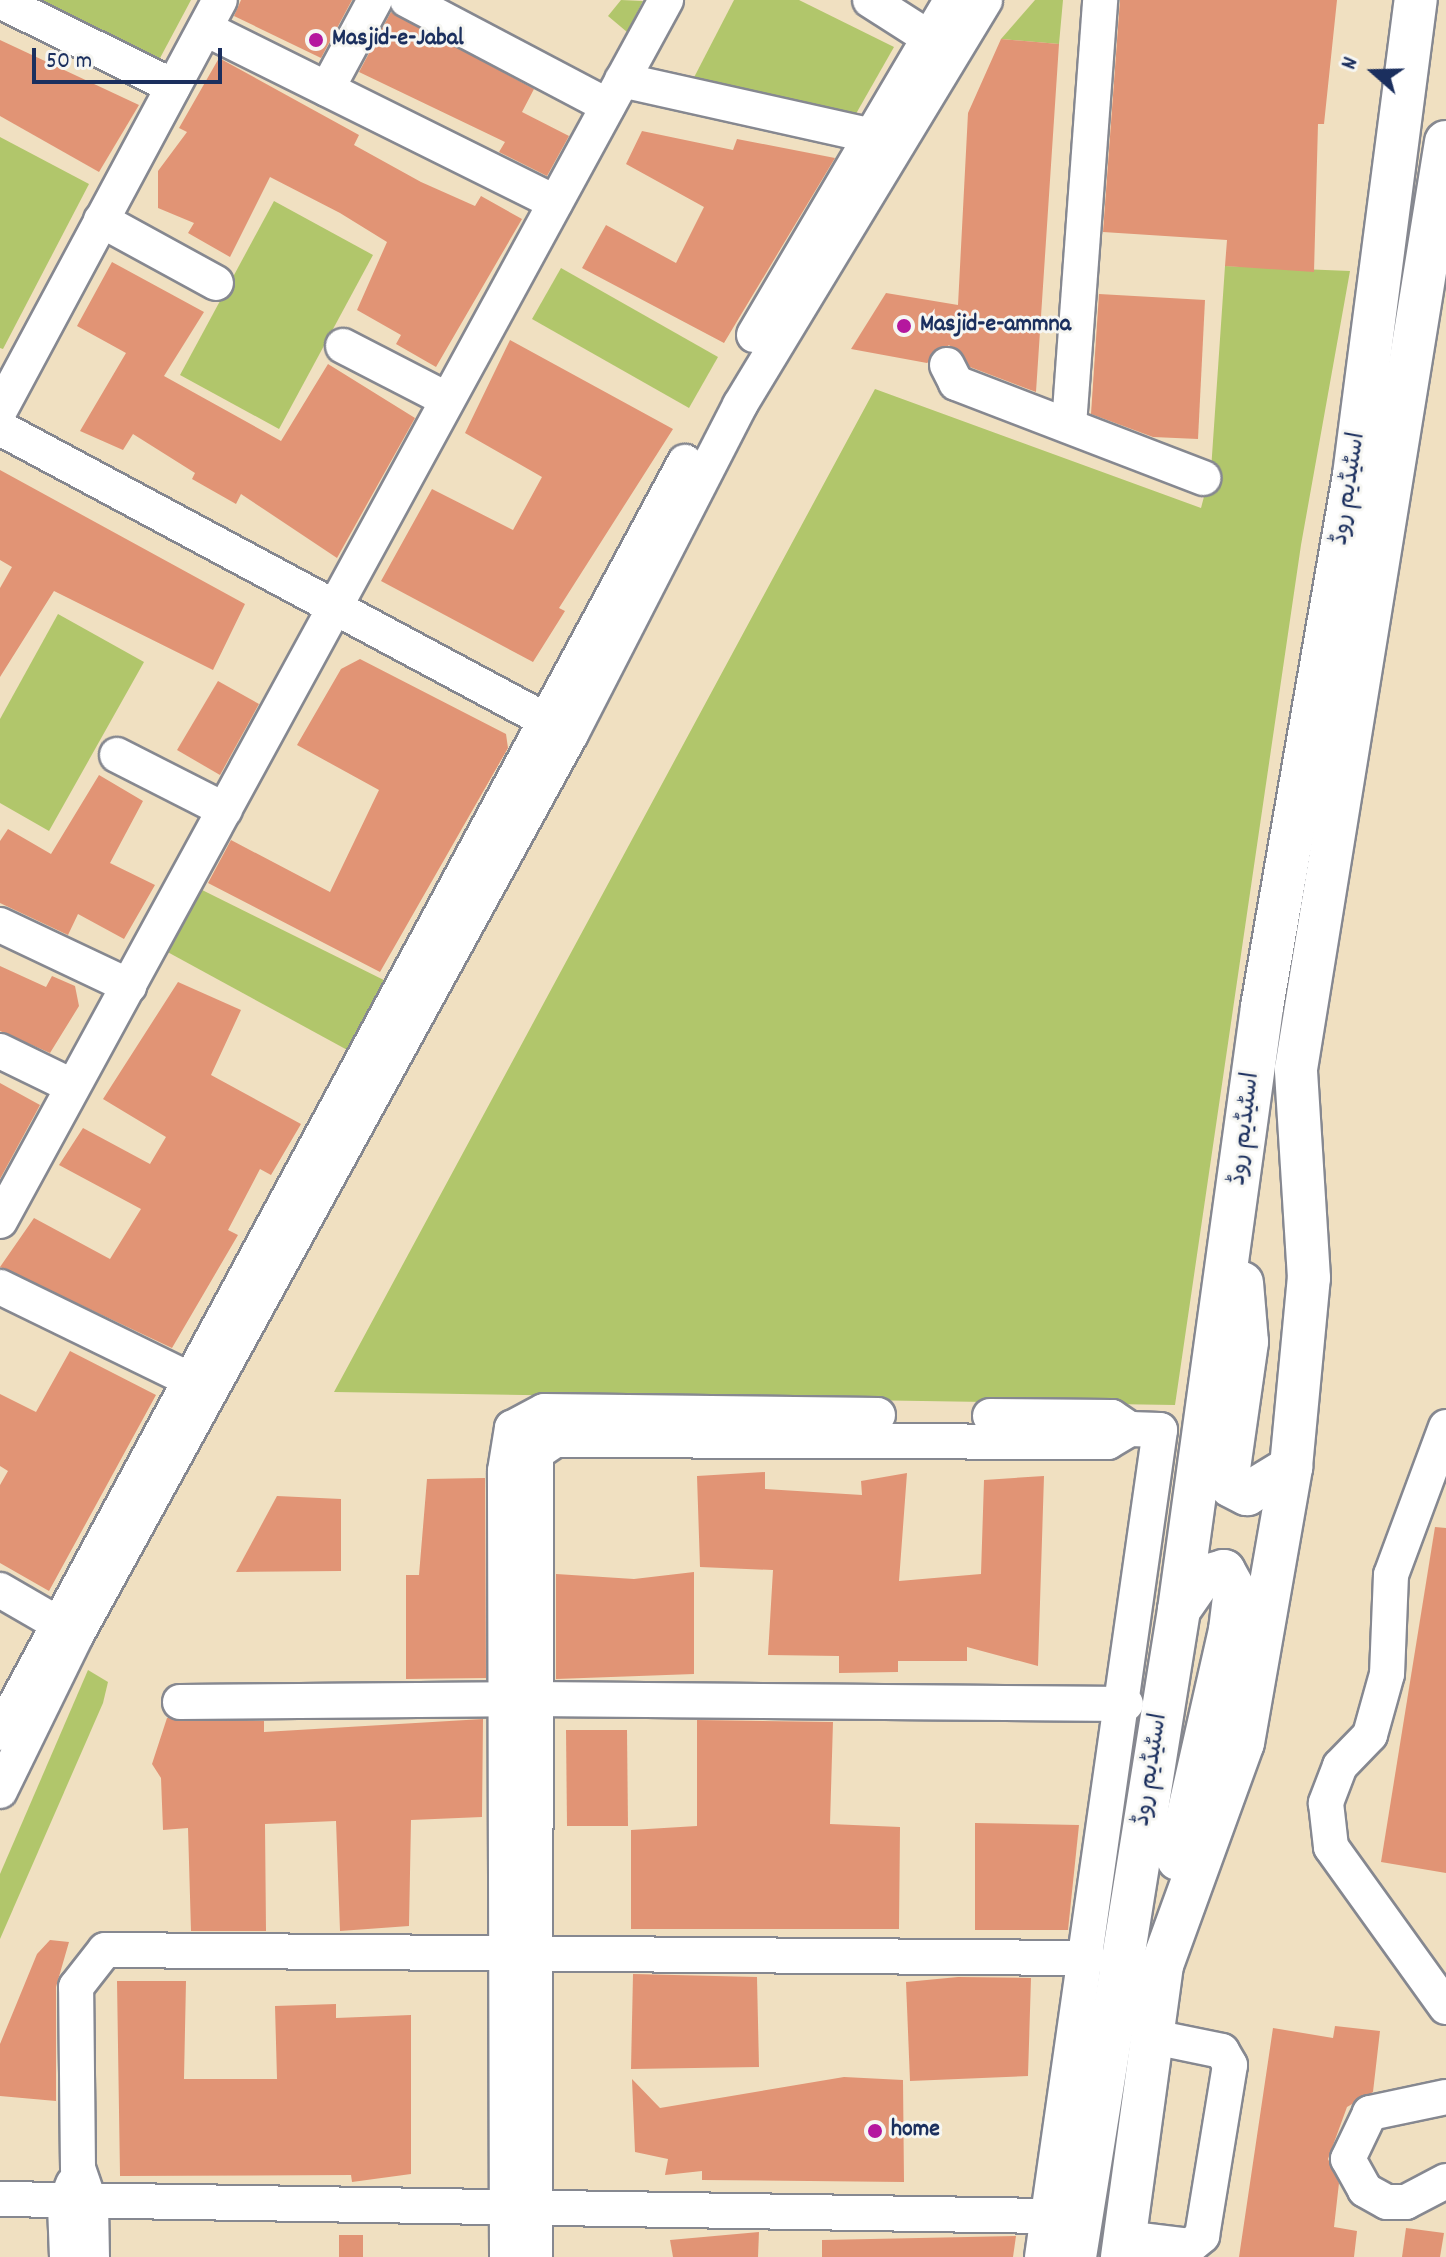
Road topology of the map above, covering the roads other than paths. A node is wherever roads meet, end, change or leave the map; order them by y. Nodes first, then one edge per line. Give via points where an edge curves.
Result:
1 (375, 0) edge
2 (407, 0) edge
3 (666, 0) edge
4 (870, 0) edge
5 (951, 0) edge
6 (985, 0) edge
7 (1100, 0) edge
8 (1416, 0) edge
9 (0, 1) edge
10 (213, 14) edge
11 (937, 43) junction
12 (173, 86) junction
13 (327, 89) junction
14 (615, 93) junction
15 (869, 135) junction
16 (1446, 142) edge
17 (555, 202) junction
18 (101, 220) junction
19 (216, 283) dead end
20 (343, 346) dead end
21 (947, 365) dead end
22 (446, 399) junction
23 (730, 400) junction
24 (0, 410) edge
25 (1069, 425) junction
26 (0, 428) edge
27 (1203, 478) dead end
28 (333, 607) junction
29 (558, 727) junction
30 (117, 755) dead end
31 (225, 810) junction
32 (0, 925) edge
33 (129, 986) junction
34 (0, 1051) edge
35 (72, 1086) junction
36 (1235, 1211) junction
37 (1, 1218) edge
38 (0, 1287) edge
39 (189, 1379) junction
40 (1446, 1427) edge
41 (1204, 1429) junction
42 (1145, 1430) junction
43 (1291, 1467) junction
44 (0, 1590) edge
45 (1179, 1610) junction
46 (67, 1628) junction
47 (520, 1699) junction
48 (180, 1702) dead end
49 (1126, 1704) junction
50 (0, 1733) edge
51 (0, 1791) edge
52 (521, 1958) junction
53 (1088, 1958) junction
54 (1162, 1965) junction
55 (1446, 2007) edge
56 (1154, 2037) junction
57 (1446, 2097) edge
58 (1446, 2181) edge
59 (0, 2199) edge
60 (78, 2205) junction
61 (521, 2213) junction
62 (1047, 2216) junction
63 (1123, 2247) edge
64 (67, 2257) edge
65 (92, 2257) edge
66 (507, 2257) edge
67 (535, 2257) edge
68 (1042, 2257) edge
69 (1075, 2257) edge

1 - 13 street
2 - 14 street
3 - 14 street
4 - 11 street
5 - 11 street
6 - 11 street
7 - 25 street
8 - 36 main road, اسٹیڈیم روڈ via 1354,475 1262,1007
9 - 12 street
10 - 12 street
10 - 13 street
11 - 15 street
11 - 23 street
12 - 18 street
13 - 17 street
14 - 15 street
14 - 17 street
15 - 23 street
16 - 43 main road, اسٹیڈیم روڈ via 1296,1069 1309,1278
17 - 22 street
18 - 19 street
18 - 24 street
20 - 22 street
21 - 25 street via 956,383
22 - 28 street
23 - 29 street
25 - 27 street
26 - 28 street
28 - 29 street
28 - 31 street
29 - 39 street
29 - 46 street
30 - 31 street
31 - 33 street
32 - 33 street
33 - 35 street
34 - 35 street
35 - 37 street
36 - 41 main road, اسٹیڈیم روڈ
36 - 43 main road via 1247,1342 1228,1475 1247,1494
38 - 39 street
39 - 46 street
40 - 55 street via 1391,1575 1387,1674 1370,1735 1340,1766 1326,1803 1331,1847
41 - 42 street
41 - 45 main road, اسٹیڈیم روڈ
42 - 47 street via 1108,1442 888,1437 543,1445 531,1467
42 - 49 street
43 - 54 main road, اسٹیڈیم روڈ via 1243,1743
44 - 46 street
45 - 54 main road via 1202,1577 1224,1571 1235,1591 1230,1630 1173,1877
45 - 69 main road, اسٹیڈیم روڈ
46 - 50 street
46 - 51 street
47 - 48 street
47 - 49 street
47 - 52 street
49 - 53 street
52 - 53 street
52 - 60 street via 105,1950 76,1987
52 - 61 street
53 - 62 street
54 - 56 main road, اسٹیڈیم روڈ
56 - 63 main road, اسٹیڈیم روڈ
56 - 63 street via 1222,2051 1228,2080 1202,2236 1190,2246
57 - 58 street via 1370,2113 1348,2159 1365,2190 1387,2202 1406,2202
59 - 60 street
60 - 61 street
60 - 64 street
60 - 65 street
61 - 62 street
61 - 66 street
61 - 67 street
62 - 68 street

